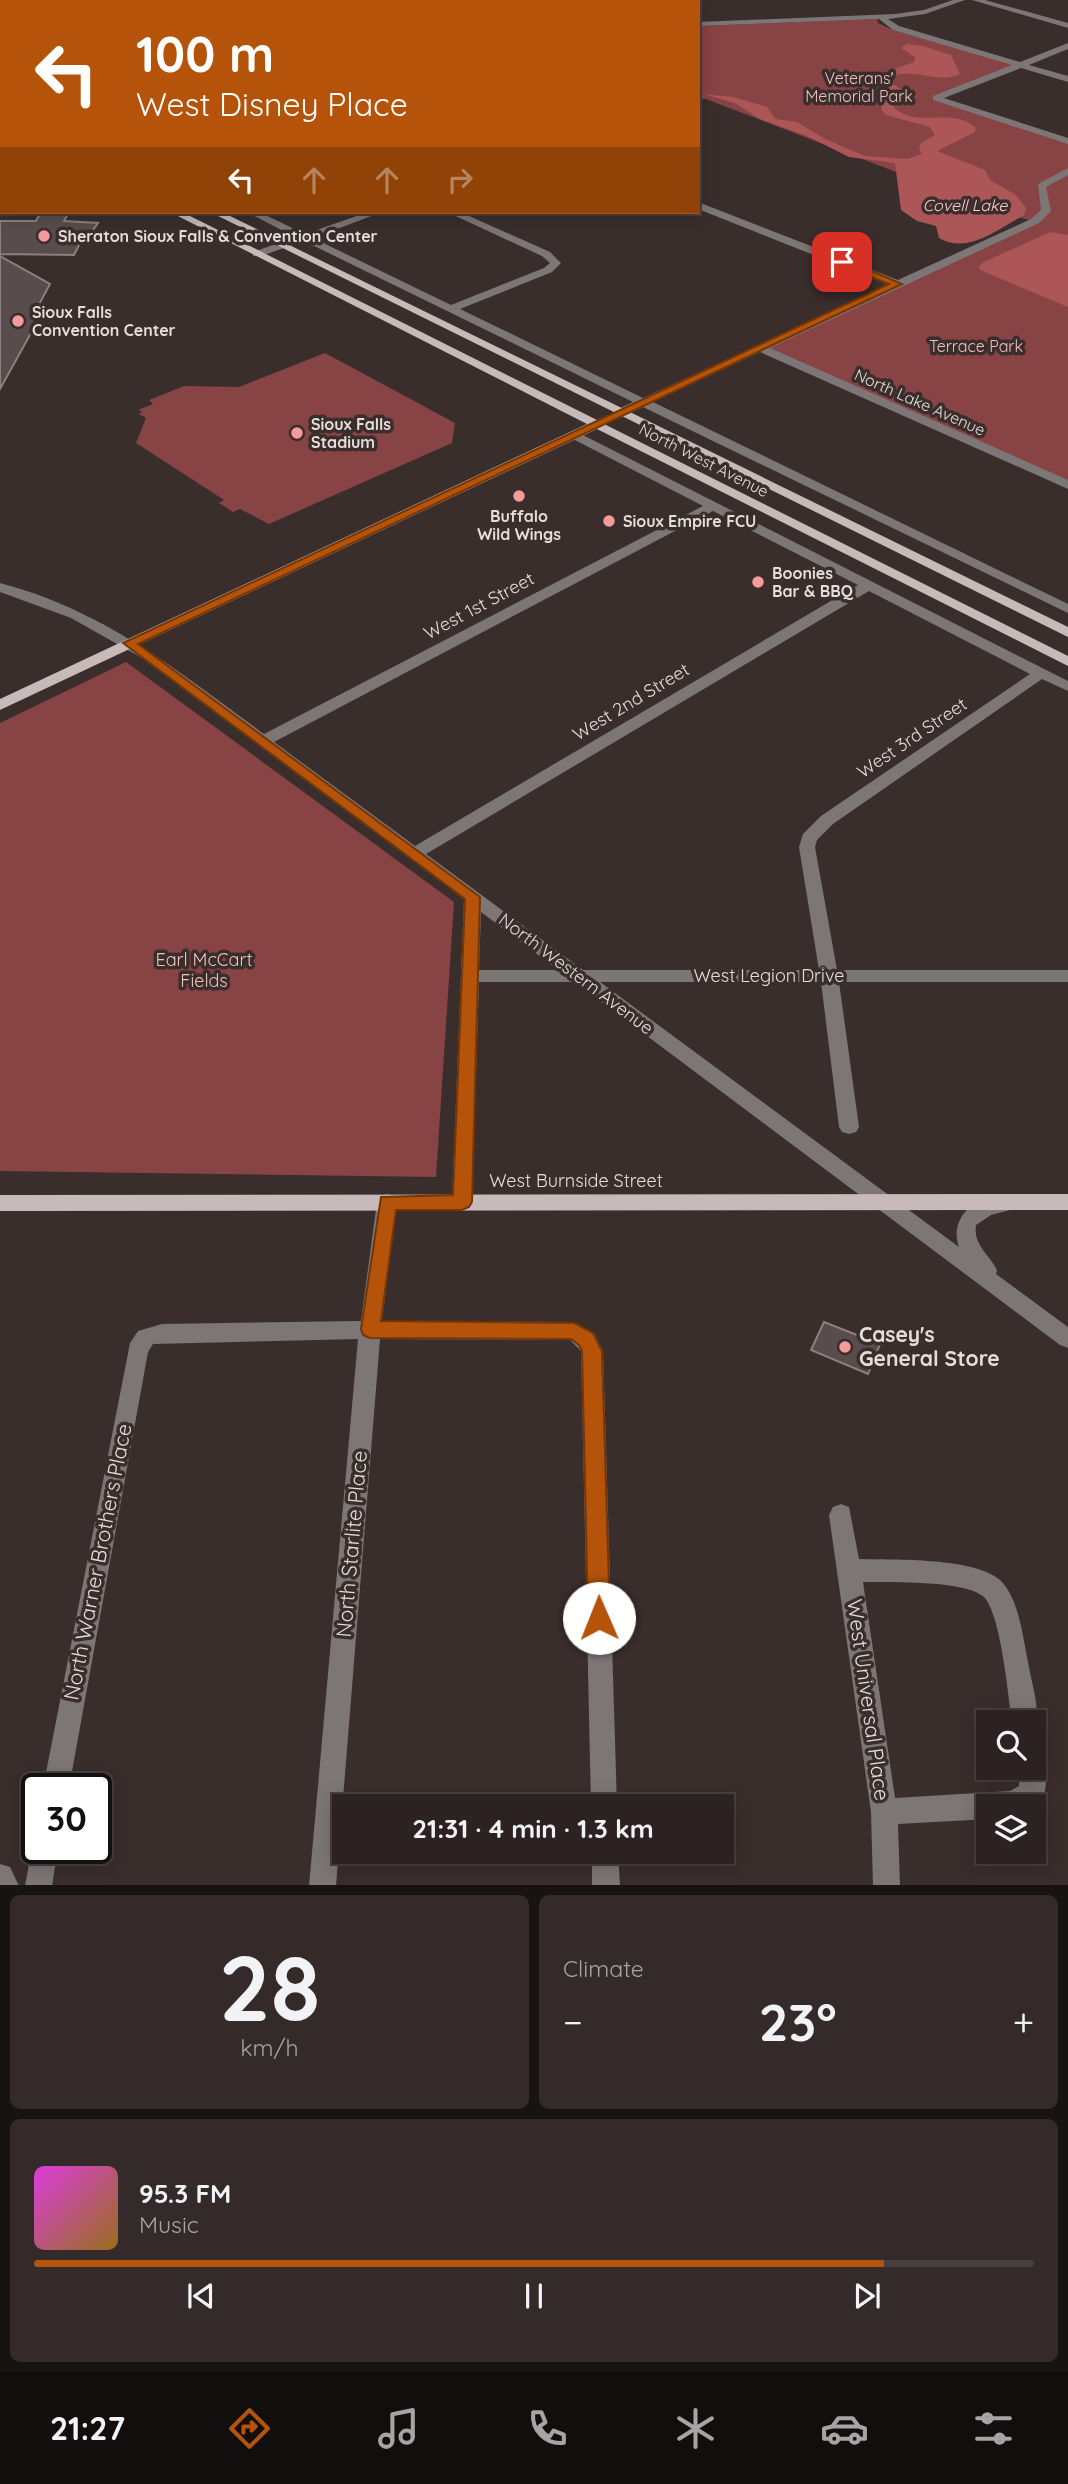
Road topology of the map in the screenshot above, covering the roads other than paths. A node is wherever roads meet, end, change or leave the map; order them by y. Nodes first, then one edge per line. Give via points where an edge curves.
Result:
1 (961, 0) edge
2 (976, 0) edge
3 (882, 17) junction
4 (700, 24) edge
5 (1068, 26) edge
6 (1068, 46) edge
7 (1020, 65) junction
8 (1068, 79) edge
9 (1068, 141) edge
10 (1068, 170) edge
11 (700, 206) edge
12 (179, 214) edge
13 (219, 214) edge
14 (255, 214) edge
15 (371, 214) edge
16 (456, 214) edge
17 (189, 219) junction
18 (304, 237) junction
19 (283, 245) junction
20 (257, 254) junction
21 (897, 284) junction
22 (390, 298) junction
23 (450, 309) junction
24 (760, 348) junction
25 (507, 380) junction
26 (643, 402) junction
27 (622, 412) junction
28 (596, 425) junction
29 (575, 435) junction
30 (713, 457) junction
31 (1068, 485) edge
32 (713, 506) junction
33 (868, 585) junction
34 (0, 587) edge
35 (1068, 609) edge
36 (1068, 633) edge
37 (129, 643) junction
38 (1068, 662) edge
39 (1041, 673) junction
40 (1068, 687) edge
41 (0, 705) edge
42 (263, 741) junction
43 (414, 854) junction
44 (472, 897) junction
45 (470, 976) junction
46 (579, 976) junction
47 (829, 976) junction
48 (1068, 976) edge
49 (849, 1127) dead end
50 (387, 1202) junction
51 (462, 1202) junction
52 (1013, 1202) junction
53 (1068, 1202) edge
54 (0, 1203) edge
55 (885, 1204) junction
56 (1018, 1303) junction
57 (370, 1329) junction
58 (1068, 1339) edge
59 (841, 1516) dead end
60 (849, 1570) junction
61 (1023, 1710) edge
62 (59, 1773) edge
63 (1033, 1780) edge
64 (604, 1794) edge
65 (884, 1812) junction
66 (41, 1864) edge
67 (605, 1864) edge
68 (0, 1877) edge
69 (6, 1885) edge
70 (37, 1885) edge
71 (323, 1885) edge
72 (606, 1885) edge
73 (887, 1885) edge

1 - 3 street via 920,13
2 - 5 street
3 - 4 street
3 - 7 street via 896,28
6 - 7 street
7 - 8 street
7 - 9 street via 936,98
10 - 21 street via 1041,186 1046,206 1043,216
11 - 21 street
12 - 17 main road, North West Avenue
13 - 19 main road, North West Avenue
14 - 18 street, North West Avenue
15 - 18 street
16 - 23 street via 556,263
17 - 19 main road via 259,243
17 - 20 main road, North West Avenue
18 - 19 street
18 - 23 street, North West Avenue
19 - 20 street
19 - 22 main road, North West Avenue
20 - 22 main road via 290,259
20 - 25 main road, North West Avenue
21 - 24 street
22 - 27 main road, North West Avenue
23 - 26 street, North West Avenue
24 - 26 street
24 - 31 street, North Lake Avenue
25 - 27 main road via 595,410
25 - 28 main road, North West Avenue
26 - 27 street
26 - 35 street, North West Avenue
27 - 28 main road
27 - 30 main road, North West Avenue
28 - 29 main road
28 - 30 main road via 624,428
28 - 38 main road, North West Avenue
29 - 32 street
29 - 37 main road
30 - 36 main road, North West Avenue
32 - 33 street
32 - 42 street, West 1st Street
33 - 39 street
33 - 43 street, West 2nd Street
34 - 37 street, North Western Avenue via 68,611
37 - 41 main road
37 - 42 street, North Western Avenue
39 - 40 street
39 - 47 street, West 3rd Street via 827,820 808,838
42 - 43 street, North Western Avenue
43 - 44 street, North Western Avenue
44 - 45 street
44 - 46 street, North Western Avenue
45 - 46 street, West Legion Drive
45 - 51 street
46 - 47 street, West Legion Drive
46 - 55 street, North Western Avenue
47 - 48 street, West Legion Drive
47 - 49 street
50 - 51 main road, West Burnside Street
50 - 54 main road, West Burnside Street
50 - 57 street, North Starlite Place
51 - 55 main road, West Burnside Street
52 - 53 main road, West Burnside Street
52 - 55 main road, West Burnside Street
52 - 56 street via 985,1208 970,1219 964,1232 968,1249
55 - 56 street, North Western Avenue
56 - 58 street, North Western Avenue
57 - 62 street, North Warner Brothers Place via 146,1336 138,1350
57 - 64 street via 574,1331 586,1339 592,1351
57 - 71 street, North Starlite Place
59 - 60 street, West Universal Place
60 - 61 street via 963,1576 992,1589 1004,1609
60 - 65 street, West Universal Place
63 - 65 street via 1032,1794 1011,1804
65 - 73 street, West Universal Place
66 - 70 street
67 - 72 street
68 - 69 street

